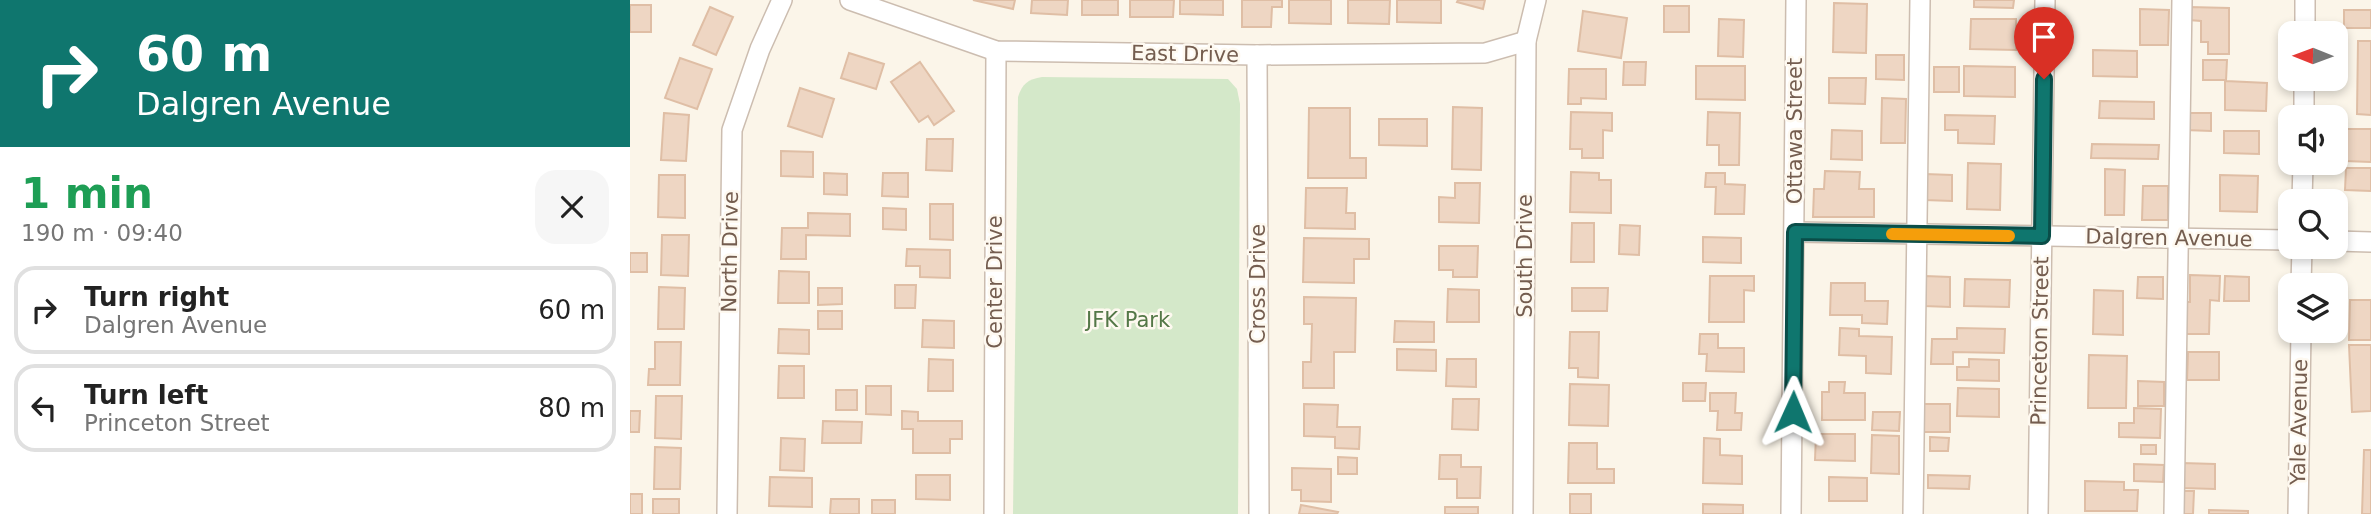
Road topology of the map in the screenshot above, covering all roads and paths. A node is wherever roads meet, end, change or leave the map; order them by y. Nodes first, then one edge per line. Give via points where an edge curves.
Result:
1 (782, 0) edge
2 (850, 0) edge
3 (1536, 0) edge
4 (1796, 0) edge
5 (1920, 0) edge
6 (2045, 0) edge
7 (2182, 0) edge
8 (2305, 0) edge
9 (2305, 21) edge
10 (1526, 41) junction
11 (996, 51) junction
12 (1257, 55) junction
13 (1795, 232) junction
14 (1916, 234) junction
15 (2042, 236) junction
16 (2178, 239) junction
17 (2278, 240) edge
18 (2348, 241) edge
19 (2371, 242) edge
20 (2301, 343) edge
21 (727, 514) edge
22 (994, 514) edge
23 (1259, 514) edge
24 (1523, 514) edge
25 (1791, 514) edge
26 (1913, 514) edge
27 (2038, 514) edge
28 (2174, 514) edge
29 (2298, 514) edge

1 - 21 street, North Drive via 732,130
2 - 11 street, East Drive
3 - 10 street, South Drive
4 - 13 street, Ottawa Street
5 - 14 street
6 - 15 street, Princeton Street
7 - 16 street
8 - 9 street
10 - 12 street, East Drive via 1485,53
10 - 24 street, South Drive
11 - 12 street, East Drive
11 - 22 street, Center Drive
12 - 23 street, Cross Drive
13 - 14 street, Dalgren Avenue
13 - 25 street, Ottawa Street
14 - 15 street, Dalgren Avenue
14 - 26 street
15 - 16 street, Dalgren Avenue
15 - 27 street, Princeton Street
16 - 17 street, Dalgren Avenue
16 - 28 street
18 - 19 street
20 - 29 street, Yale Avenue

